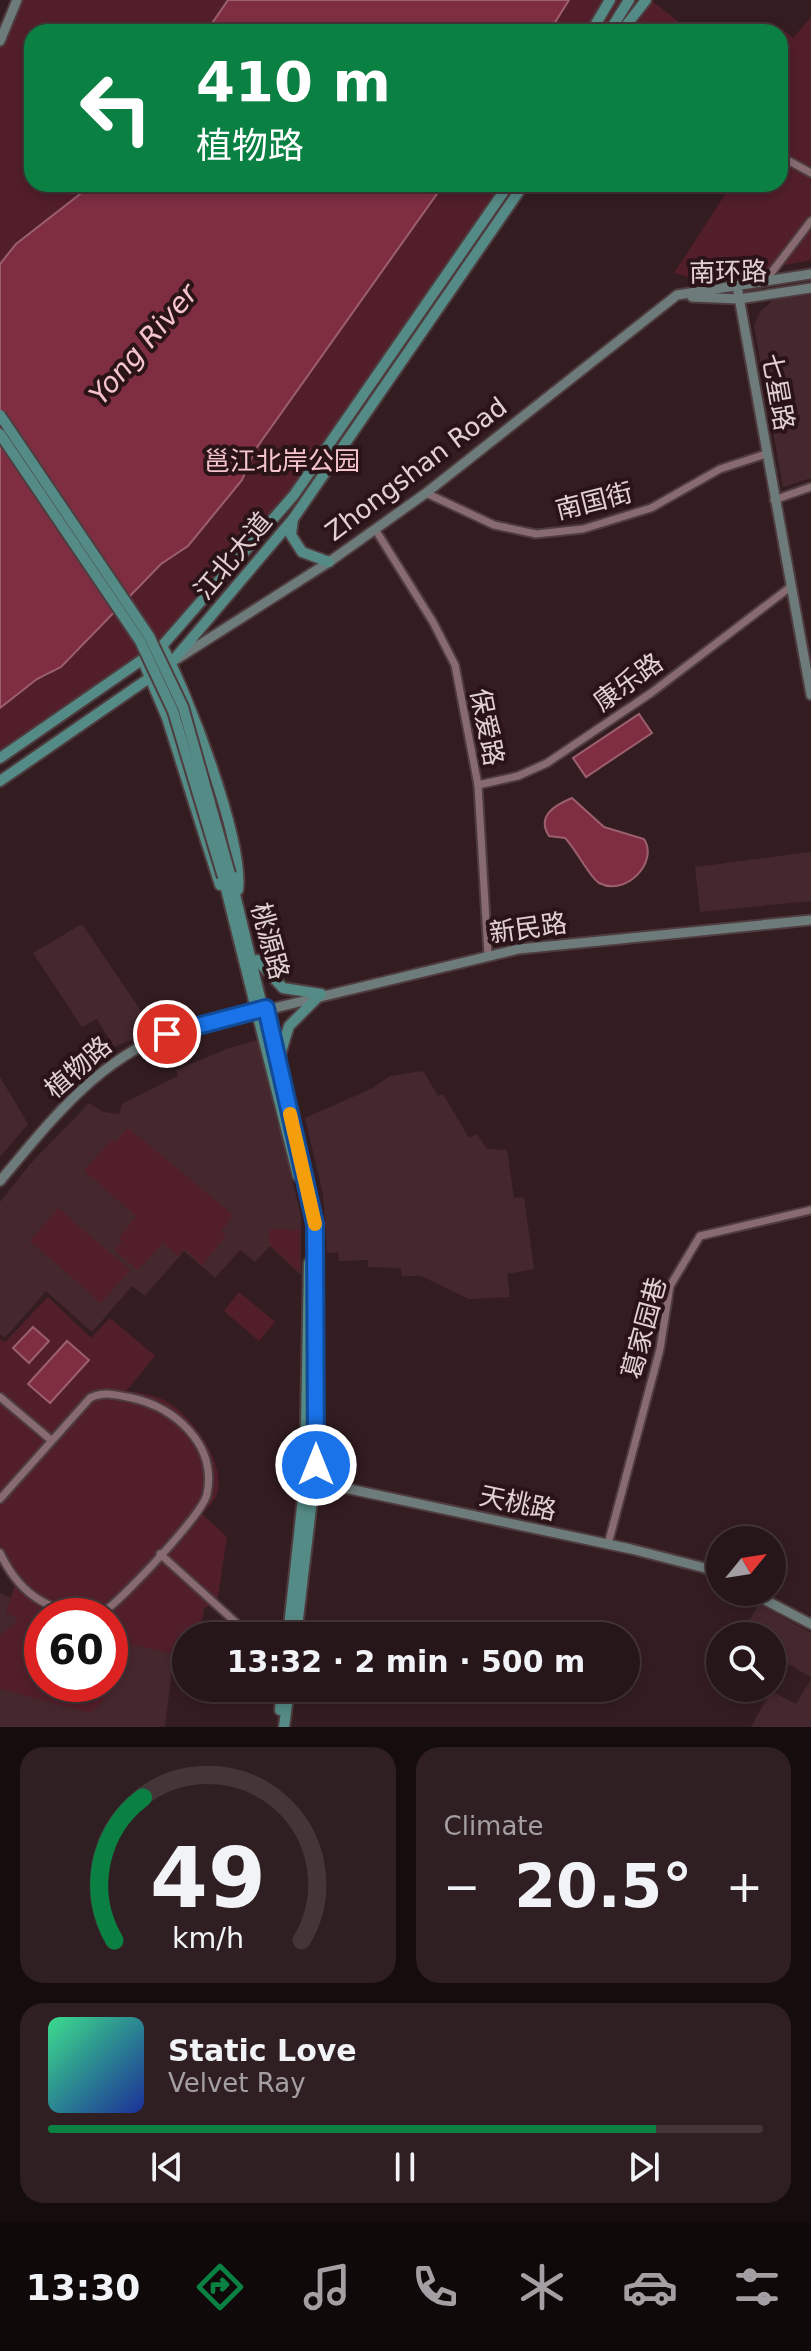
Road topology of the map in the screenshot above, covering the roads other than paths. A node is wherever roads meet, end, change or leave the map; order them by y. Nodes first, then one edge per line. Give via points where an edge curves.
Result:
1 (17, 0) edge
2 (610, 0) edge
3 (621, 0) edge
4 (629, 0) edge
5 (646, 0) edge
6 (596, 24) edge
7 (606, 24) edge
8 (614, 24) edge
9 (627, 24) edge
10 (0, 41) edge
11 (788, 160) edge
12 (811, 173) edge
13 (503, 192) edge
14 (518, 192) edge
15 (811, 221) edge
16 (811, 274) edge
17 (765, 281) junction
18 (737, 286) junction
19 (811, 288) edge
20 (677, 295) junction
21 (740, 299) junction
22 (0, 415) edge
23 (0, 434) edge
24 (766, 454) junction
25 (811, 487) edge
26 (426, 493) junction
27 (774, 500) junction
28 (293, 519) junction
29 (375, 529) junction
30 (329, 562) junction
31 (789, 588) junction
32 (162, 646) junction
33 (143, 661) junction
34 (171, 663) junction
35 (151, 679) junction
36 (811, 695) edge
37 (0, 758) edge
38 (0, 781) edge
39 (478, 785) junction
40 (227, 876) junction
41 (233, 902) junction
42 (811, 920) edge
43 (249, 948) junction
44 (488, 955) junction
45 (321, 994) junction
46 (261, 1009) junction
47 (279, 1065) junction
48 (0, 1181) edge
49 (811, 1210) edge
50 (0, 1397) edge
51 (51, 1440) junction
52 (310, 1480) junction
53 (0, 1499) edge
54 (608, 1544) junction
55 (0, 1553) edge
56 (160, 1554) junction
57 (706, 1569) edge
58 (777, 1606) edge
59 (235, 1622) edge
60 (290, 1622) edge
61 (297, 1622) edge
62 (811, 1624) edge
63 (281, 1702) edge
64 (287, 1702) edge
65 (278, 1727) edge
66 (284, 1727) edge

1 - 10 main road
2 - 6 main road
3 - 7 main road
4 - 8 main road
5 - 9 main road
11 - 12 street
13 - 32 main road, 江北大道 via 294,495
14 - 28 main road, 江北大道
15 - 17 street
16 - 17 main road, 南环路
17 - 18 main road, 南环路
18 - 20 main road, 南环路
18 - 21 main road, 七星路
19 - 21 main road, 南环路
20 - 21 main road, 南环路
20 - 26 main road, Zhongshan Road
21 - 24 main road, 七星路
22 - 40 main road, bridge via 149,636 183,707
23 - 40 main road, bridge via 140,641 173,711
24 - 26 street, 南国街 via 720,469 651,508 583,529 536,534 494,525
24 - 27 main road, 七星路
25 - 27 street
26 - 29 main road, Zhongshan Road
27 - 31 main road, 七星路
28 - 30 main road via 291,535 302,552
28 - 34 main road, 江北大道
29 - 30 main road, Zhongshan Road
29 - 39 street, 保爱路 via 448,646
30 - 34 main road, Zhongshan Road
31 - 36 main road, 七星路
31 - 39 street, 康乐路 via 651,693 547,763
32 - 33 main road, 江北大道
32 - 34 main road
33 - 35 main road
33 - 37 main road, 江北大道
34 - 35 main road, 江北大道
34 - 41 main road via 193,713 236,858
35 - 38 main road, 江北大道
35 - 41 main road via 207,852
39 - 44 street, 保爱路
40 - 41 main road, 桃源路
41 - 43 main road, 桃源路
41 - 46 main road, 桃源路
42 - 44 main road, 新民路
43 - 45 main road via 283,988
43 - 46 main road, 桃源路
44 - 45 main road, 新民路
45 - 46 main road, 新民路
45 - 47 main road via 289,1026
46 - 47 main road, 桃源路
46 - 48 main road, 植物路 via 167,1034 114,1061 73,1096
46 - 52 main road, 桃源路 via 309,1225
47 - 52 main road, 桃源路 via 315,1224
49 - 54 street, 葛家园巷 via 700,1236 670,1286 660,1349
50 - 51 street
51 - 53 street
51 - 56 street via 99,1394 160,1407 192,1432 209,1473 207,1493 202,1509
52 - 54 main road, 天桃路
52 - 60 main road, 桃源路
52 - 61 main road, 桃源路
54 - 57 main road, 天桃路
55 - 56 street via 25,1592 49,1608 90,1614 109,1609
56 - 59 street
58 - 62 main road
63 - 65 main road
64 - 66 main road

